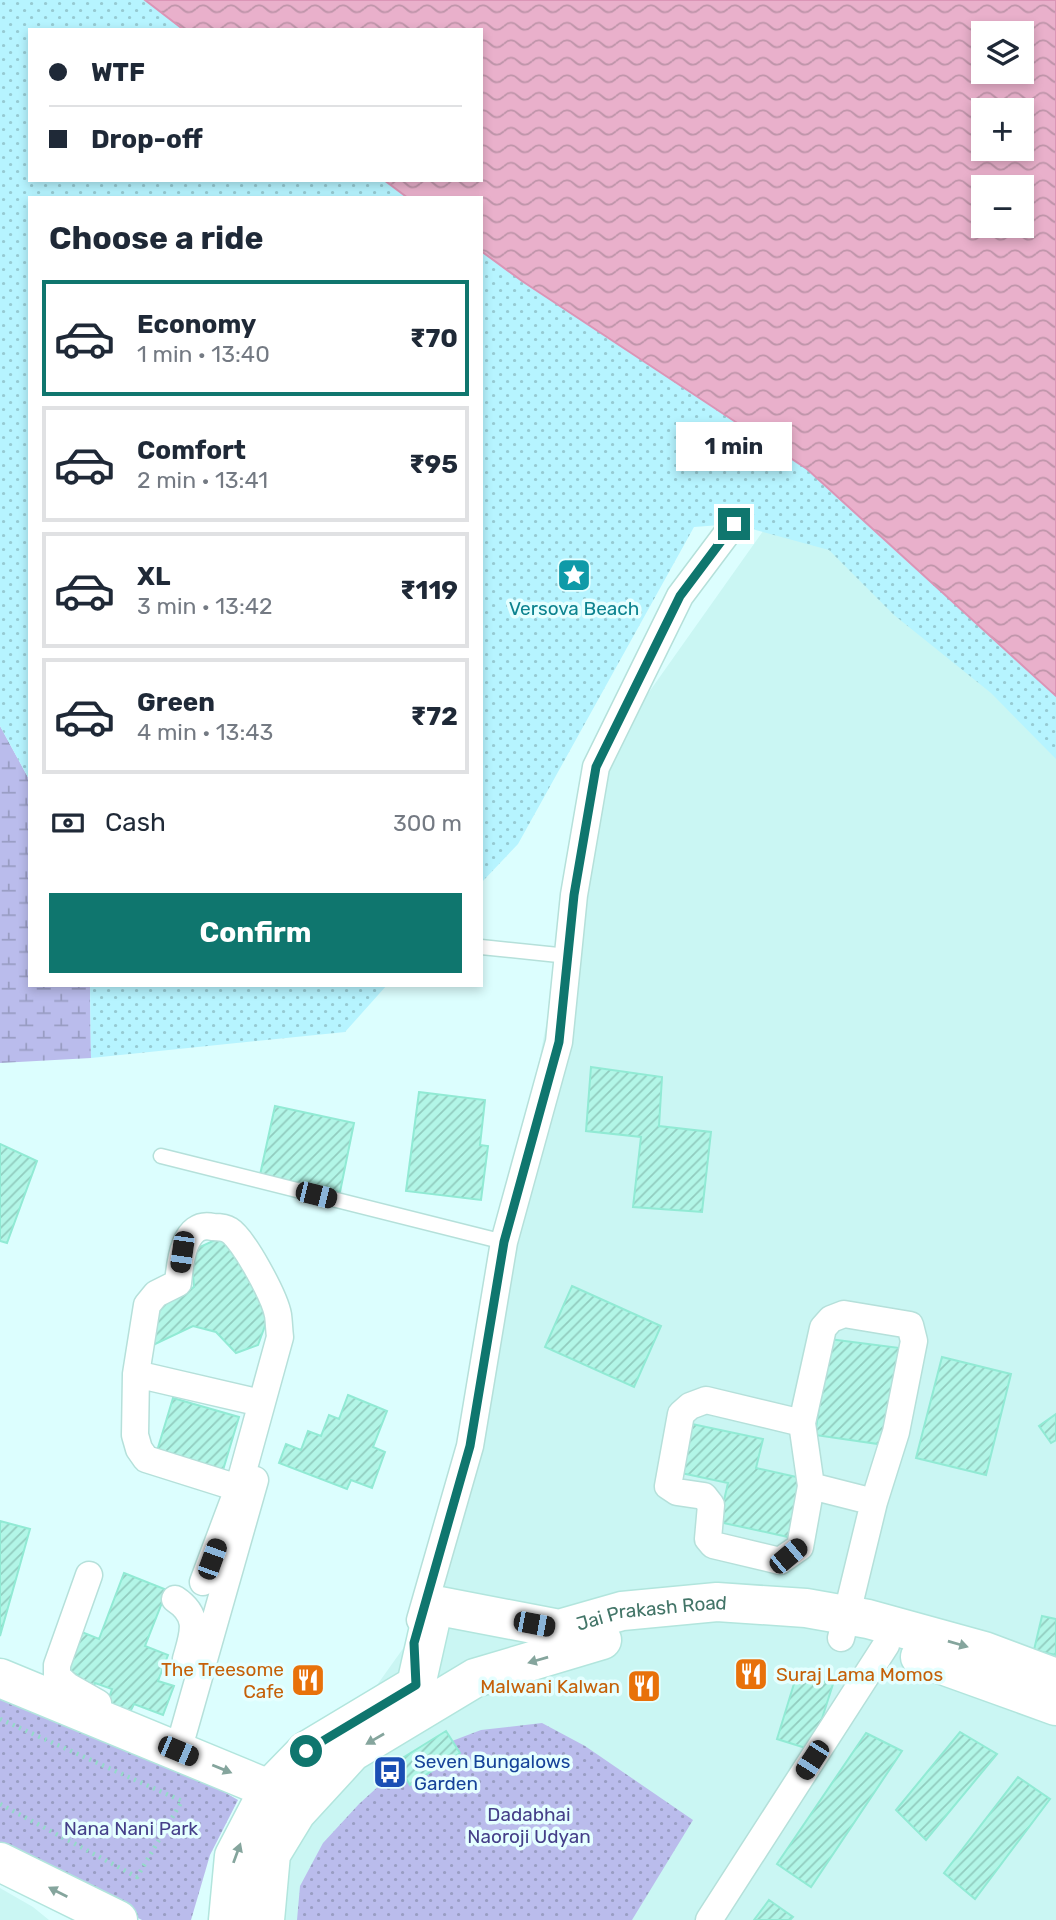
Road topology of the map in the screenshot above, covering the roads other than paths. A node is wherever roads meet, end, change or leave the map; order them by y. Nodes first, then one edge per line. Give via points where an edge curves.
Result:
1 (734, 524) dead end
2 (483, 947) edge
3 (568, 956) junction
4 (161, 1156) dead end
5 (504, 1242) junction
6 (136, 1374) junction
7 (261, 1403) junction
8 (802, 1423) junction
9 (240, 1482) junction
10 (811, 1486) junction
11 (874, 1502) junction
12 (89, 1575) dead end
13 (203, 1582) dead end
14 (175, 1599) dead end
15 (845, 1628) junction
16 (888, 1635) junction
17 (0, 1678) edge
18 (1056, 1678) edge
19 (420, 1698) junction
20 (1056, 1706) edge
21 (168, 1742) junction
22 (269, 1789) junction
23 (0, 1862) edge
24 (118, 1920) edge
25 (228, 1920) edge
26 (265, 1920) edge
27 (709, 1920) edge

1 - 3 street via 680,596 596,767
2 - 3 lane
3 - 5 street via 559,1042
4 - 5 lane
5 - 19 street via 470,1446 414,1643
6 - 7 street
6 - 7 street via 147,1305 156,1294 178,1283 182,1252 193,1231 206,1225 229,1230 267,1286 278,1313 279,1337
6 - 9 street via 135,1435 146,1459
7 - 9 street
8 - 10 street
8 - 10 street via 706,1400 690,1406 681,1414 668,1486 704,1496 711,1505 708,1539 713,1545 780,1561 800,1546
8 - 11 street via 823,1328 831,1319 844,1314 910,1325 914,1340 896,1433
9 - 13 street
9 - 21 street via 255,1480
10 - 11 street
11 - 15 street
12 - 21 street via 57,1676
14 - 21 street via 186,1606 195,1629
15 - 16 main road, Jai Prakash Road
15 -> 19 main road, Jai Prakash Road via 812,1632 719,1626 620,1635
15 - 19 main road, Jai Prakash Road via 806,1608 717,1602 622,1611 559,1629 434,1605
16 -> 18 main road, Jai Prakash Road via 984,1651
16 - 20 main road, Jai Prakash Road
16 - 27 street
17 - 21 main road
19 - 22 main road, Jai Prakash Road via 306,1751
19 -> 26 main road, Jai Prakash Road via 352,1752 296,1813 271,1854
21 -> 22 main road
25 -> 22 main road, Jai Prakash Road via 234,1856
24 -> 23 main road

